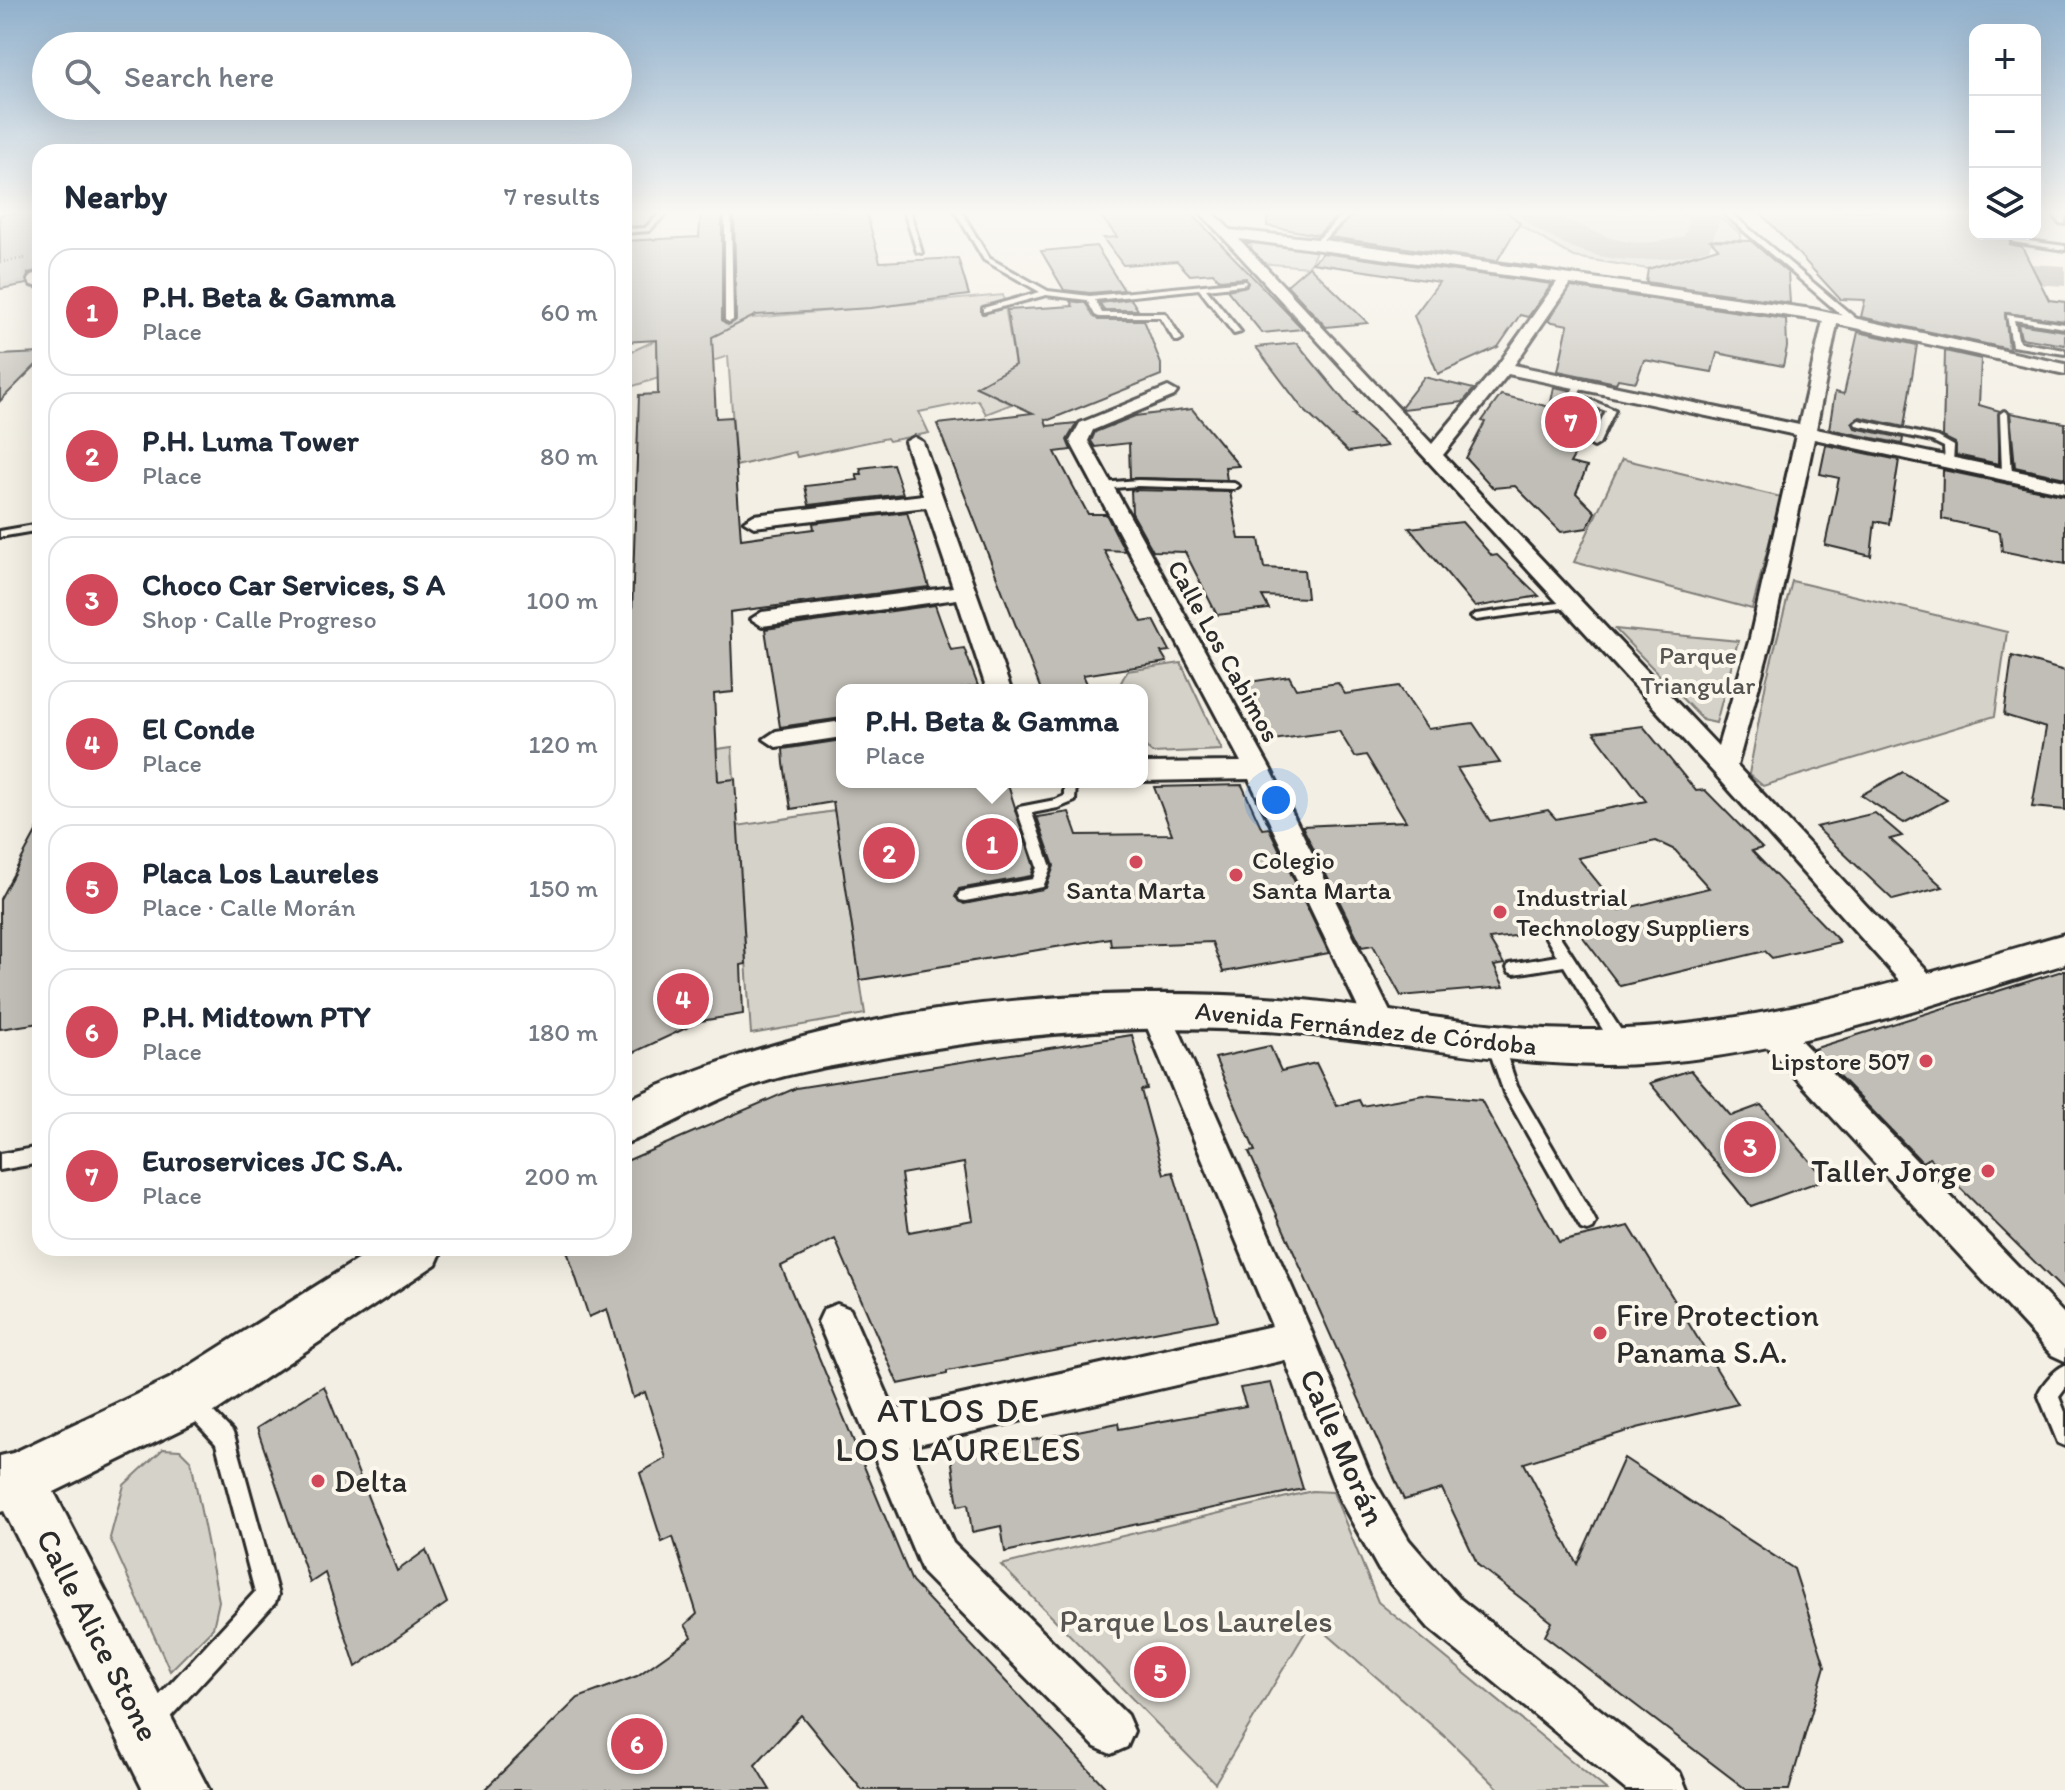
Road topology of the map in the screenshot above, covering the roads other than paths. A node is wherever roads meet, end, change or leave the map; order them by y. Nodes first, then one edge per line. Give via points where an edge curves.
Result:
1 (729, 295) edge
2 (1041, 295) edge
3 (1059, 295) edge
4 (1129, 295) edge
5 (1207, 295) edge
6 (1285, 295) edge
7 (1555, 295) edge
8 (1672, 295) edge
9 (1822, 295) edge
10 (1090, 298) junction
11 (986, 310) dead end
12 (1831, 318) junction
13 (729, 320) dead end
14 (1857, 324) junction
15 (2065, 326) edge
16 (1237, 332) dead end
17 (1178, 339) dead end
18 (2065, 352) edge
19 (2034, 355) junction
20 (1504, 368) junction
21 (2065, 369) edge
22 (1580, 384) junction
23 (1168, 392) dead end
24 (2004, 414) dead end
25 (1859, 423) dead end
26 (1808, 432) junction
27 (914, 442) dead end
28 (1594, 444) dead end
29 (1434, 454) junction
30 (1948, 462) junction
31 (2007, 474) junction
32 (1102, 486) junction
33 (1234, 486) dead end
34 (2065, 487) edge
35 (933, 500) junction
36 (754, 521) dead end
37 (32, 528) edge
38 (0, 534) edge
39 (965, 592) junction
40 (1573, 604) junction
41 (1476, 617) dead end
42 (762, 619) dead end
43 (997, 684) edge
44 (836, 730) edge
45 (776, 739) dead end
46 (1724, 768) junction
47 (1258, 770) junction
48 (1148, 772) edge
49 (1070, 788) edge
50 (965, 896) dead end
51 (1549, 931) dead end
52 (2065, 949) edge
53 (1568, 960) junction
54 (1514, 968) dead end
55 (1926, 990) junction
56 (1154, 1008) junction
57 (1383, 1028) junction
58 (1772, 1031) junction
59 (1495, 1044) junction
60 (1622, 1047) junction
61 (632, 1120) edge
62 (32, 1156) edge
63 (0, 1162) edge
64 (1587, 1223) dead end
65 (407, 1256) edge
66 (837, 1322) dead end
67 (1296, 1339) junction
68 (2065, 1342) edge
69 (2065, 1375) edge
70 (188, 1398) junction
71 (883, 1432) junction
72 (2065, 1436) edge
73 (9, 1482) edge
74 (145, 1727) junction
75 (1111, 1731) dead end
76 (177, 1790) edge
77 (1663, 1790) edge

1 - 13 lane
2 - 11 lane
3 - 10 lane
4 - 10 lane
5 - 16 lane
6 - 29 street
7 - 20 street
8 - 12 street
9 - 14 lane
10 - 17 lane via 1099,315 1162,315
12 - 14 street
12 - 26 street
14 - 19 street
15 - 19 lane via 2010,317 2015,344
18 - 19 lane
19 - 21 street
20 - 22 street
20 - 29 street
22 - 26 street
22 - 28 lane via 1573,396 1611,410
23 - 32 street, Calle Los Cabimos via 1081,432 1079,441
24 - 31 lane
25 - 30 lane via 1935,439 1949,446
26 - 30 street
26 - 46 street via 1761,638
27 - 35 street
29 - 40 street
30 - 31 street
31 - 34 street
32 - 33 lane
32 - 47 street, Calle Los Cabimos
35 - 36 street
35 - 39 street
37 - 38 lane
39 - 42 street
39 - 43 street
40 - 41 lane
40 - 46 street
44 - 45 street
46 - 55 street
47 - 48 street
47 - 57 street, Calle Los Cabimos
49 - 50 lane via 1070,798 1058,804 1024,810 1044,867 1038,883
51 - 53 lane
52 - 55 main road, Avenida Fernández de Córdoba
53 - 54 lane
53 - 60 lane
55 - 58 main road, Avenida Fernández de Córdoba
56 - 57 main road, Avenida Fernández de Córdoba via 1284,1015
56 - 61 main road, Avenida Fernández de Córdoba via 1063,1012 930,1030 774,1061 691,1091
56 - 67 street, Calle Morán
57 - 59 main road, Avenida Fernández de Córdoba
58 - 60 main road, Avenida Fernández de Córdoba
58 - 68 street
59 - 60 main road, Avenida Fernández de Córdoba
59 - 64 lane via 1510,1088
62 - 63 lane
65 - 70 main road
66 - 71 street
67 - 71 street
67 - 77 street, Calle Morán via 1355,1488 1394,1555 1444,1613
69 - 72 lane via 2048,1394
70 - 73 main road
70 - 74 lane via 225,1438 267,1595
71 - 75 street via 938,1558
73 - 74 main road, Calle Alice Stone
74 - 76 main road, Calle Alice Stone

